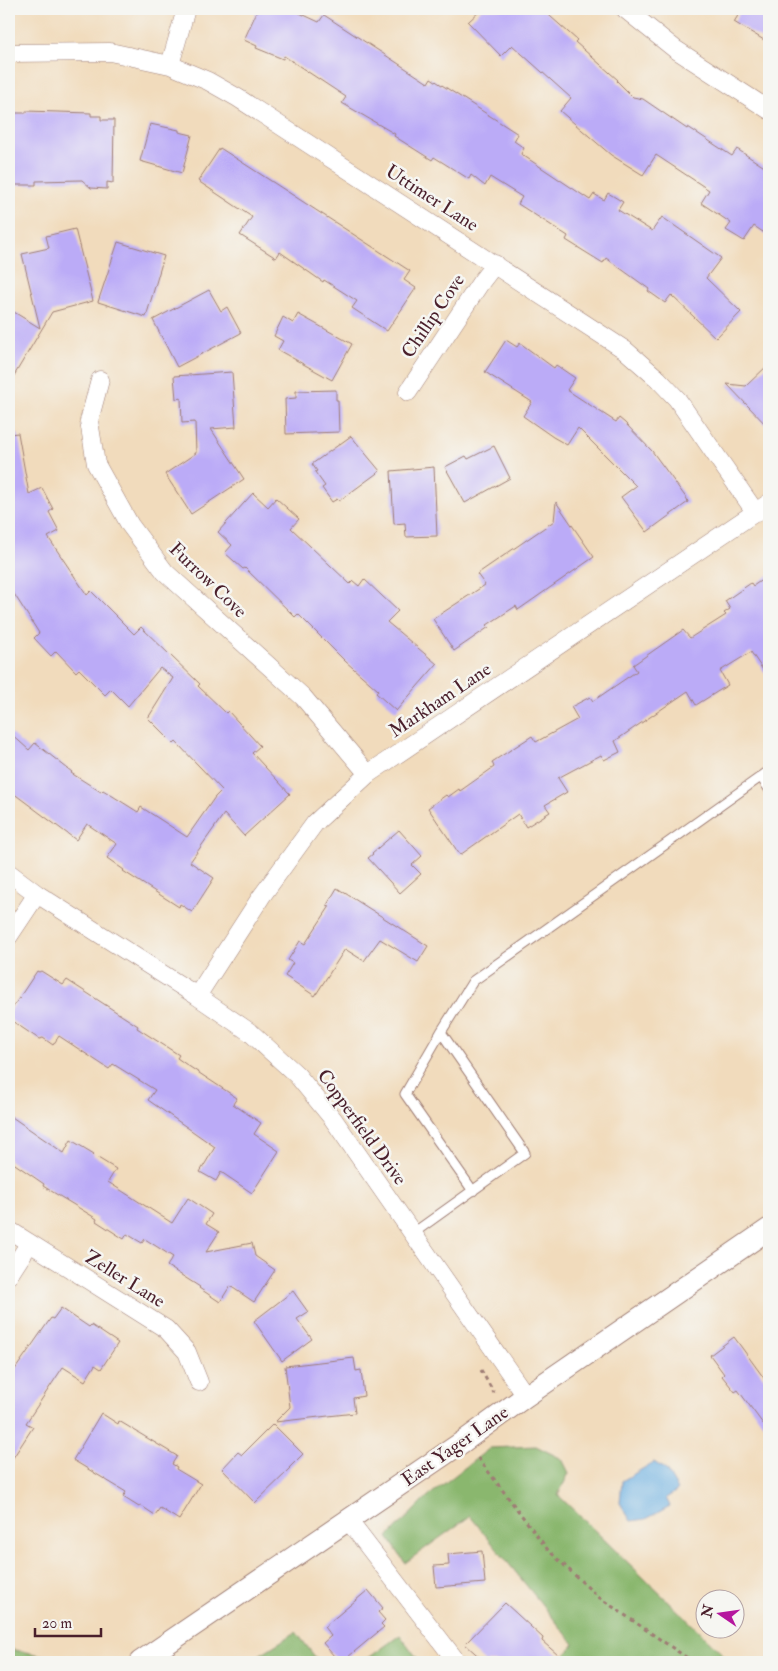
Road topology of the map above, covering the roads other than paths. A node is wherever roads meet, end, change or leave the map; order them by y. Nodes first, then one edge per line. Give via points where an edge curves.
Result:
1 (186, 9) edge
2 (625, 9) edge
3 (9, 53) edge
4 (170, 65) junction
5 (769, 110) edge
6 (495, 264) junction
7 (100, 380) dead end
8 (408, 392) dead end
9 (763, 508) edge
10 (769, 771) edge
11 (368, 774) junction
12 (761, 777) junction
13 (769, 789) edge
14 (9, 873) edge
15 (37, 894) junction
16 (9, 936) edge
17 (197, 996) junction
18 (441, 1032) junction
19 (473, 1192) junction
20 (769, 1229) edge
21 (9, 1230) edge
22 (412, 1234) junction
23 (29, 1244) junction
24 (9, 1275) edge
25 (199, 1382) dead end
26 (526, 1396) junction
27 (348, 1520) junction
28 (140, 1662) edge
29 (457, 1662) edge

1 - 4 street
2 - 5 street via 675,49
3 - 4 street, Uttimer Lane via 110,52
4 - 6 street, Uttimer Lane via 238,98
6 - 8 street, Chillip Cove
6 - 9 street, Uttimer Lane via 625,350 658,379
7 - 11 street, Furrow Cove via 89,421 96,464 130,525 165,572 303,697
9 - 11 street, Markham Lane
10 - 12 lane
11 - 17 street, Markham Lane via 315,823 261,896
12 - 13 lane
12 - 18 lane via 472,981
14 - 15 street, Copperfield Drive
15 - 16 street
15 - 17 street, Copperfield Drive
17 - 22 street, Copperfield Drive via 251,1033 298,1075 333,1119
18 - 19 lane via 405,1094
18 - 19 lane via 525,1153
19 - 22 lane
20 - 26 street, East Yager Lane
21 - 23 street, Zeller Lane
22 - 26 street, Copperfield Drive
23 - 24 street
23 - 25 street, Zeller Lane via 166,1329 187,1352
26 - 27 street, East Yager Lane
27 - 28 street, East Yager Lane
27 - 29 street

